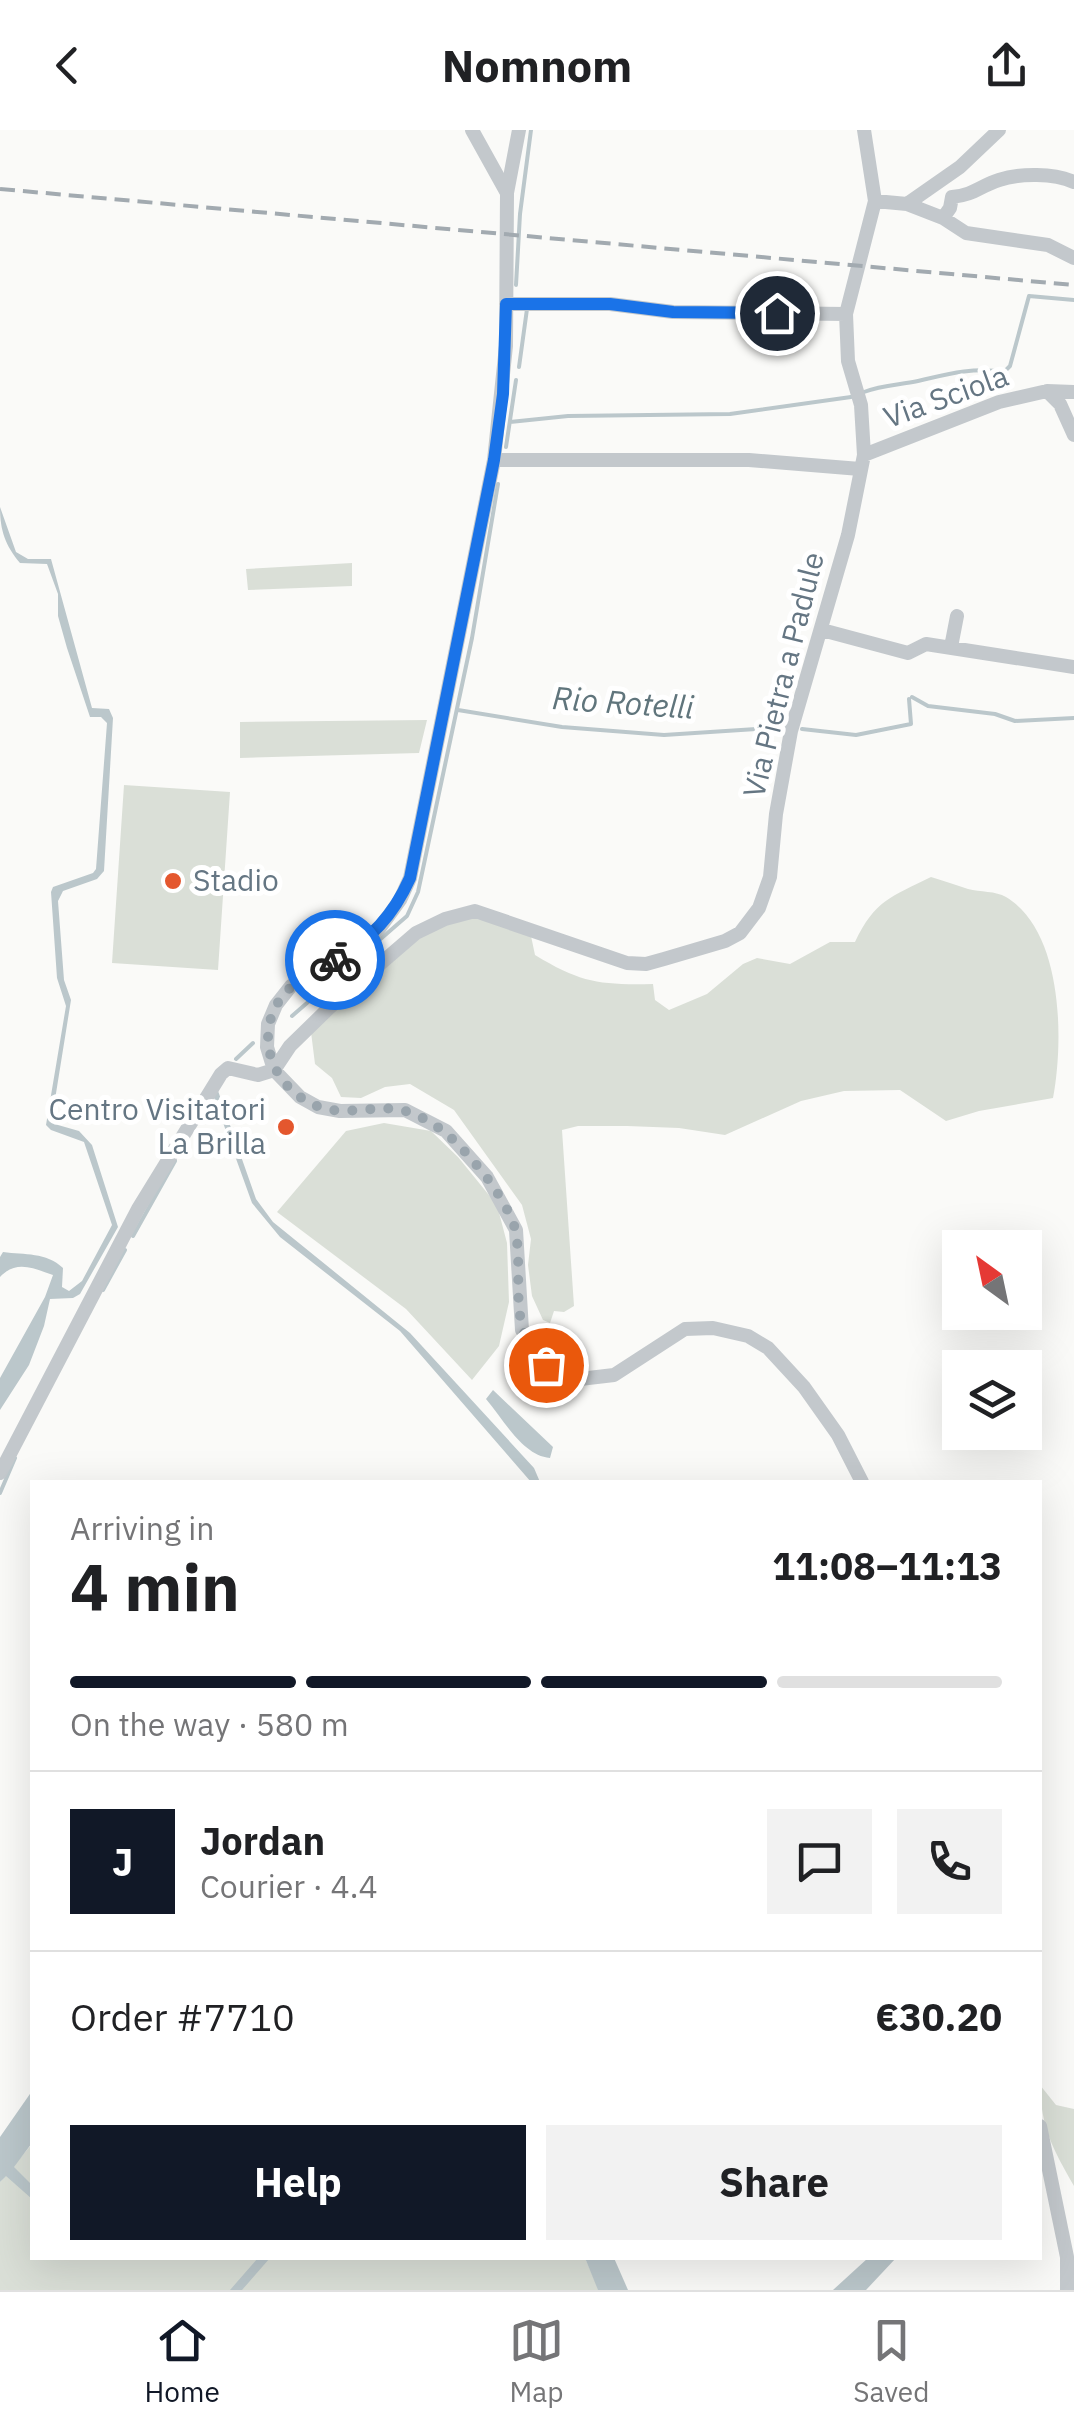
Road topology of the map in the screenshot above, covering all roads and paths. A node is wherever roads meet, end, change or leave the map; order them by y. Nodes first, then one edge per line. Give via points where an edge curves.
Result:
1 (472, 130) edge
2 (519, 130) edge
3 (864, 130) edge
4 (999, 130) edge
5 (515, 153) junction
6 (486, 154) junction
7 (949, 176) junction
8 (1074, 182) edge
9 (507, 194) junction
10 (952, 197) junction
11 (875, 201) junction
12 (907, 204) junction
13 (943, 218) junction
14 (1074, 258) edge
15 (506, 304) junction
16 (846, 314) junction
17 (1047, 391) junction
18 (1074, 392) edge
19 (1074, 435) edge
20 (494, 460) junction
21 (862, 462) junction
22 (957, 616) dead end
23 (822, 630) junction
24 (951, 647) junction
25 (1074, 666) edge
26 (274, 1070) junction
27 (0, 1473) edge
28 (861, 1480) edge
29 (1042, 2136) edge
30 (1066, 2290) edge

1 - 6 street
2 - 5 street
3 - 11 street, Via Pietra a Padule
4 - 7 street
5 - 6 street
5 - 9 street
6 - 9 street
7 - 10 street
7 - 12 street
8 - 10 street via 1046,176 998,180 972,195
9 - 15 street
10 - 13 street
11 - 12 street
11 - 16 street, Via Pietra a Padule
12 - 13 street
13 - 14 street via 966,233 1048,244
15 - 16 street
15 - 20 street
16 - 21 street, Via Pietra a Padule via 848,361 861,406
17 - 18 street, Via Sciola
17 - 19 street
17 - 21 street, Via Sciola via 1000,402
20 - 21 street
20 - 26 street via 410,878 379,928 291,986 276,1005 268,1024
21 - 23 street, Via Pietra a Padule
22 - 24 street
23 - 24 street via 908,653 926,644
23 - 26 street, Via Pietra a Padule via 791,731 770,877 744,930 646,964 475,911 445,918 416,933 329,1008
24 - 25 street
26 - 27 street via 258,1075 228,1068 220,1074 138,1209
26 - 28 street via 318,1107 405,1110 446,1131 487,1178 516,1230 522,1330 546,1365 580,1378 614,1375 685,1330 748,1336 804,1387
29 - 30 street via 1067,2257

